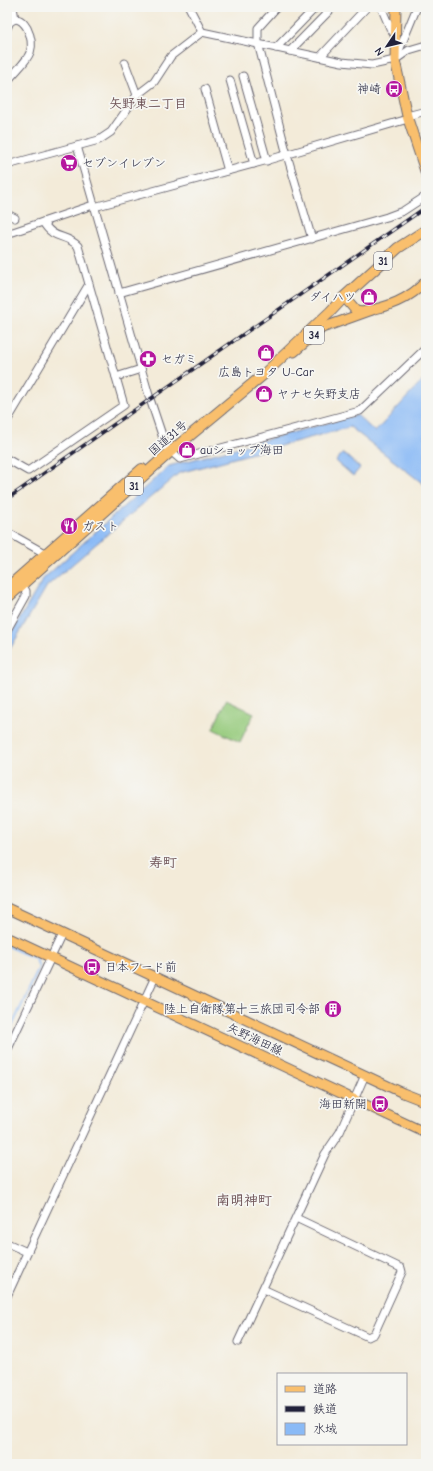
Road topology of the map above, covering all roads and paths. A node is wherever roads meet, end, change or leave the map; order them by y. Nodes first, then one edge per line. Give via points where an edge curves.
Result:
1 (13, 7) edge
2 (189, 7) edge
3 (277, 7) edge
4 (316, 7) edge
5 (333, 7) edge
6 (367, 7) edge
7 (381, 7) edge
8 (396, 7) edge
9 (417, 7) edge
10 (15, 19) junction
11 (7, 28) edge
12 (202, 32) junction
13 (396, 35) junction
14 (258, 43) junction
15 (426, 45) edge
16 (276, 48) junction
17 (290, 51) junction
18 (320, 57) junction
19 (395, 60) junction
20 (125, 64) dead end
21 (243, 76) dead end
22 (230, 80) dead end
23 (7, 82) edge
24 (205, 89) dead end
25 (136, 95) junction
26 (426, 111) edge
27 (407, 118) junction
28 (77, 146) junction
29 (287, 155) junction
30 (267, 161) junction
31 (254, 164) junction
32 (7, 165) edge
33 (228, 171) junction
34 (426, 174) edge
35 (426, 196) edge
36 (94, 206) junction
37 (7, 214) edge
38 (15, 218) dead end
39 (43, 222) junction
40 (426, 230) edge
41 (7, 234) edge
42 (312, 239) junction
43 (426, 281) edge
44 (89, 284) junction
45 (119, 293) junction
46 (344, 297) junction
47 (372, 310) junction
48 (426, 348) edge
49 (141, 369) junction
50 (263, 375) junction
51 (116, 377) junction
52 (7, 421) edge
53 (168, 450) junction
54 (7, 459) edge
55 (7, 532) edge
56 (46, 554) junction
57 (20, 581) junction
58 (7, 588) edge
59 (7, 598) edge
60 (19, 609) junction
61 (7, 630) edge
62 (7, 908) edge
63 (62, 934) junction
64 (7, 937) edge
65 (51, 957) junction
66 (155, 977) junction
67 (144, 1000) junction
68 (7, 1051) edge
69 (365, 1075) junction
70 (354, 1098) junction
71 (426, 1102) edge
72 (426, 1134) edge
73 (296, 1218) junction
74 (7, 1243) edge
75 (27, 1252) junction
76 (263, 1288) junction
77 (7, 1296) edge
78 (238, 1342) dead end

1 - 10 street
2 - 12 street
3 - 14 street via 258,28
4 - 16 street
5 - 17 street
6 - 18 street
7 - 13 street
8 - 13 main road
9 - 19 street
10 - 11 street
10 - 23 street via 21,20 24,24 33,45
12 - 14 street
12 - 25 street via 172,56 154,82
13 - 19 main road
14 - 16 street
14 - 29 street
15 - 19 street via 408,50
16 - 17 street
17 - 18 street
18 - 19 street via 372,65
19 - 27 main road
20 - 25 street
21 - 30 street
22 - 31 street
24 - 33 street
25 - 28 street via 107,136
26 - 27 street
27 - 29 street
27 - 34 main road
28 - 32 street
28 - 36 street
29 - 30 street
29 - 42 street
30 - 31 street
31 - 33 street
33 - 36 street
35 - 42 street via 387,217
36 - 39 street
36 - 45 street
37 - 38 street
39 - 41 street
39 - 44 street via 49,232 78,246
40 - 46 highway, 国道31号 / 31 via 398,248
42 - 45 street
43 - 47 main road, 34 via 419,289 398,302
44 - 51 street
44 - 52 street
45 - 49 street
46 - 47 main road, 34 via 356,310
46 - 50 highway, 国道31号 / 31
46 - 53 highway, 国道31号 / 31 via 327,308
47 - 50 main road, 34 via 322,328
48 - 53 street via 360,412 180,459
49 - 51 street
49 - 53 street
50 - 53 highway, 国道31号 / 31
51 - 54 street via 124,405 28,471
53 - 56 highway, 国道31号 / 31
53 - 57 highway, 国道31号 / 31
55 - 56 street
56 - 57 highway, 国道31号 / 31
57 - 58 highway, 国道31号 / 31
57 - 59 highway, 国道31号 / 31
57 - 60 street via 26,594
59 - 60 street via 16,602
60 - 61 street
62 - 63 main road, 矢野海田線
63 - 65 street
63 - 66 main road, 矢野海田線
64 - 65 main road, 矢野海田線
65 - 67 main road, 矢野海田線
65 - 68 street
66 - 67 street
66 - 69 main road, 矢野海田線
67 - 70 main road, 矢野海田線
67 - 75 street
69 - 70 street
69 - 71 main road, 矢野海田線
70 - 72 main road, 矢野海田線
70 - 73 street via 340,1132 326,1154
73 - 76 street
73 - 76 street via 401,1268 402,1272 374,1334 368,1337
74 - 75 street
75 - 77 street
76 - 78 street

